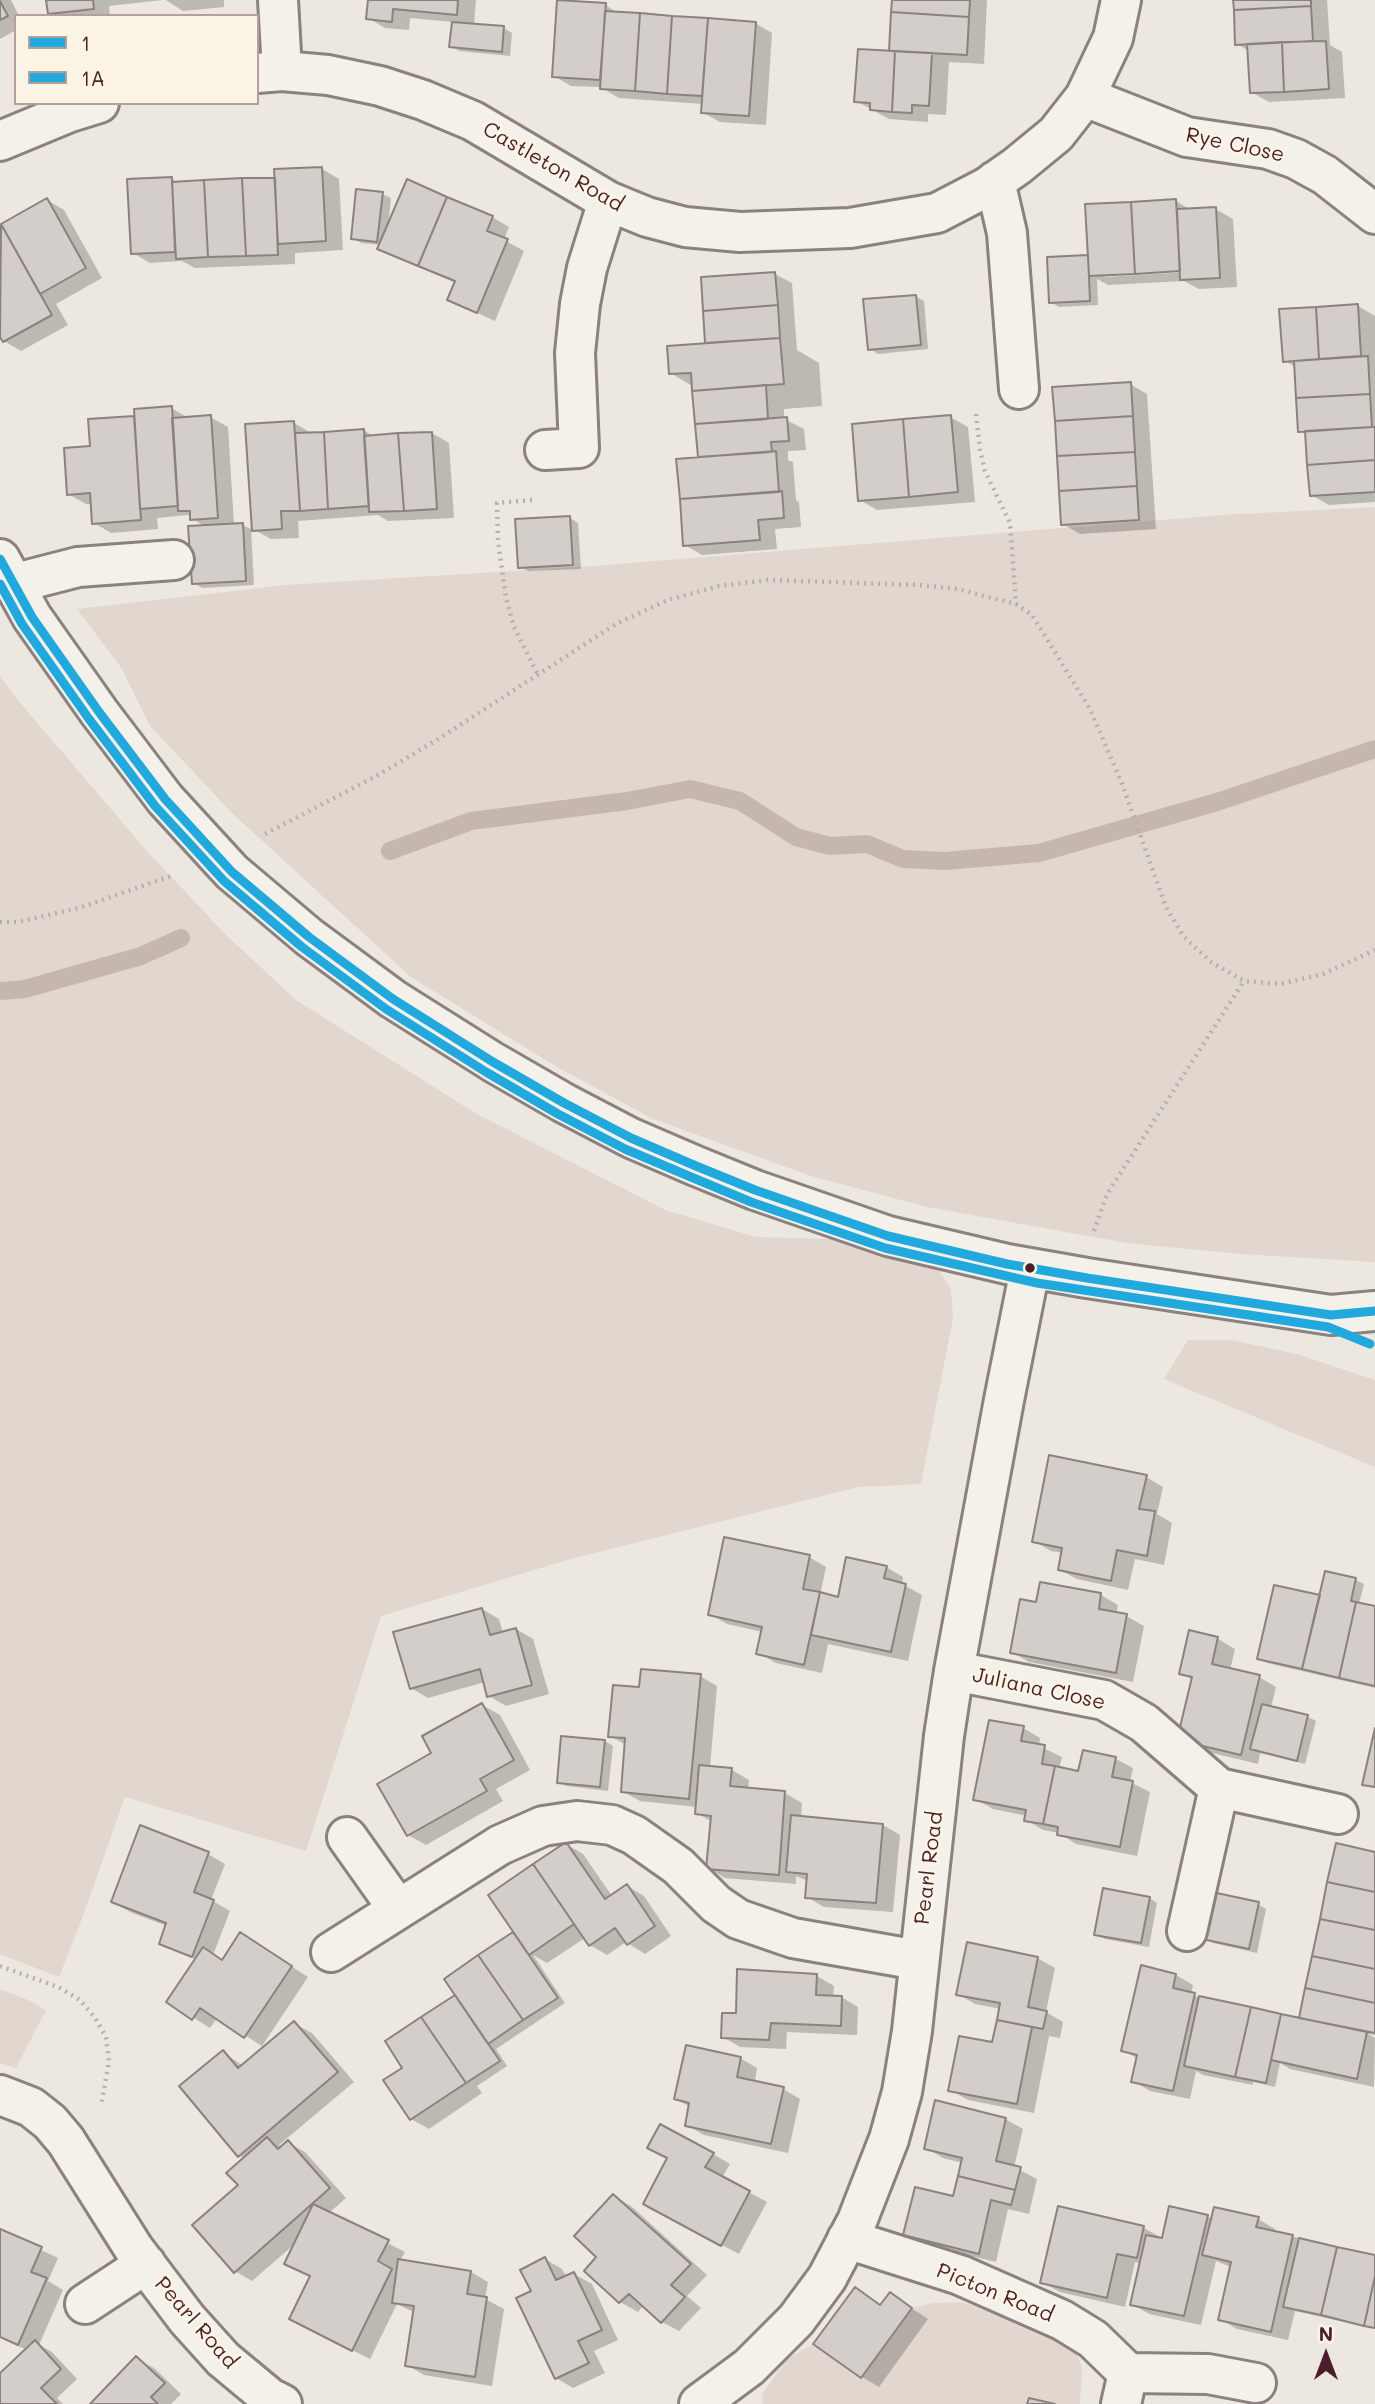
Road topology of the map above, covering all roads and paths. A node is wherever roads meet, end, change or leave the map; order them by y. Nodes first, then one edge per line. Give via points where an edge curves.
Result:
1 (278, 0) edge
2 (1121, 0) edge
3 (270, 72) edge
4 (1085, 97) junction
5 (93, 105) edge
6 (0, 141) edge
7 (995, 181) junction
8 (608, 201) junction
9 (1375, 214) edge
10 (1019, 389) dead end
11 (545, 450) joint
12 (174, 560) dead end
13 (6, 571) edge
14 (538, 675) junction
15 (217, 857) junction
16 (0, 922) edge
17 (1375, 950) edge
18 (1244, 981) junction
19 (1030, 1269) junction
20 (1087, 1278) junction
21 (1375, 1311) edge
22 (1331, 1314) junction
23 (1375, 1333) edge
24 (954, 1671) junction
25 (1219, 1788) junction
26 (1338, 1814) dead end
27 (347, 1837) dead end
28 (398, 1909) junction
29 (1187, 1931) dead end
30 (331, 1952) dead end
31 (918, 1960) junction
32 (0, 1966) edge
33 (15, 2101) edge
34 (86, 2171) junction
35 (847, 2239) junction
36 (146, 2264) junction
37 (85, 2304) dead end
38 (1256, 2383) dead end
39 (1124, 2389) edge
40 (239, 2393) edge
41 (282, 2404) edge
42 (699, 2404) edge

1 - 3 street
2 - 4 street, Castleton Road via 1113,38
3 - 8 street, Castleton Road via 328,75 423,100 473,121
4 - 7 street, Castleton Road via 1056,134
4 - 9 street, Rye Close via 1187,137 1268,149 1296,159
5 - 6 street
7 - 8 street, Castleton Road via 937,213 850,228 740,232 685,227 647,218
7 - 10 street via 1007,233
8 - 11 street via 580,304 575,353 579,448
11 - 14 path via 547,499 497,503 506,598 514,627
12 - 13 street
13 - 15 street via 32,617 99,712 165,799
14 - 15 path via 380,774
14 - 18 path via 617,624 668,600 719,586 769,580 919,585 1016,604 1031,615 1090,709 1166,907 1183,936
15 - 16 path via 79,908
15 - 19 street via 309,937 394,999 492,1062 620,1132 719,1176 888,1236
17 - 18 path via 1323,974 1280,984
18 - 20 path via 1107,1194 1096,1222
19 - 20 street
19 - 24 street, Pearl Road
20 - 22 street
21 - 22 street
22 - 23 street
24 - 25 street, Juliana Close via 1104,1700 1144,1723
24 - 31 street, Pearl Road
25 - 26 street, Juliana Close
25 - 29 street
27 - 28 street
28 - 30 street
28 - 31 street via 525,1833 561,1823 593,1822 612,1825 660,1852 738,1919 793,1938
31 - 35 street, Pearl Road via 902,2092 877,2174
32 - 34 path via 80,2000 106,2037 110,2062
33 - 34 street, Pearl Road via 50,2122
34 - 36 street, Pearl Road
35 - 39 street, Picton Road via 960,2276 1062,2320 1093,2339
35 - 42 street, Pearl Road via 827,2278 796,2320 749,2367
36 - 37 street, Pearl Road
36 - 40 street, Pearl Road via 223,2359
38 - 39 street, Picton Road via 1182,2372
40 - 41 street, Pearl Road

